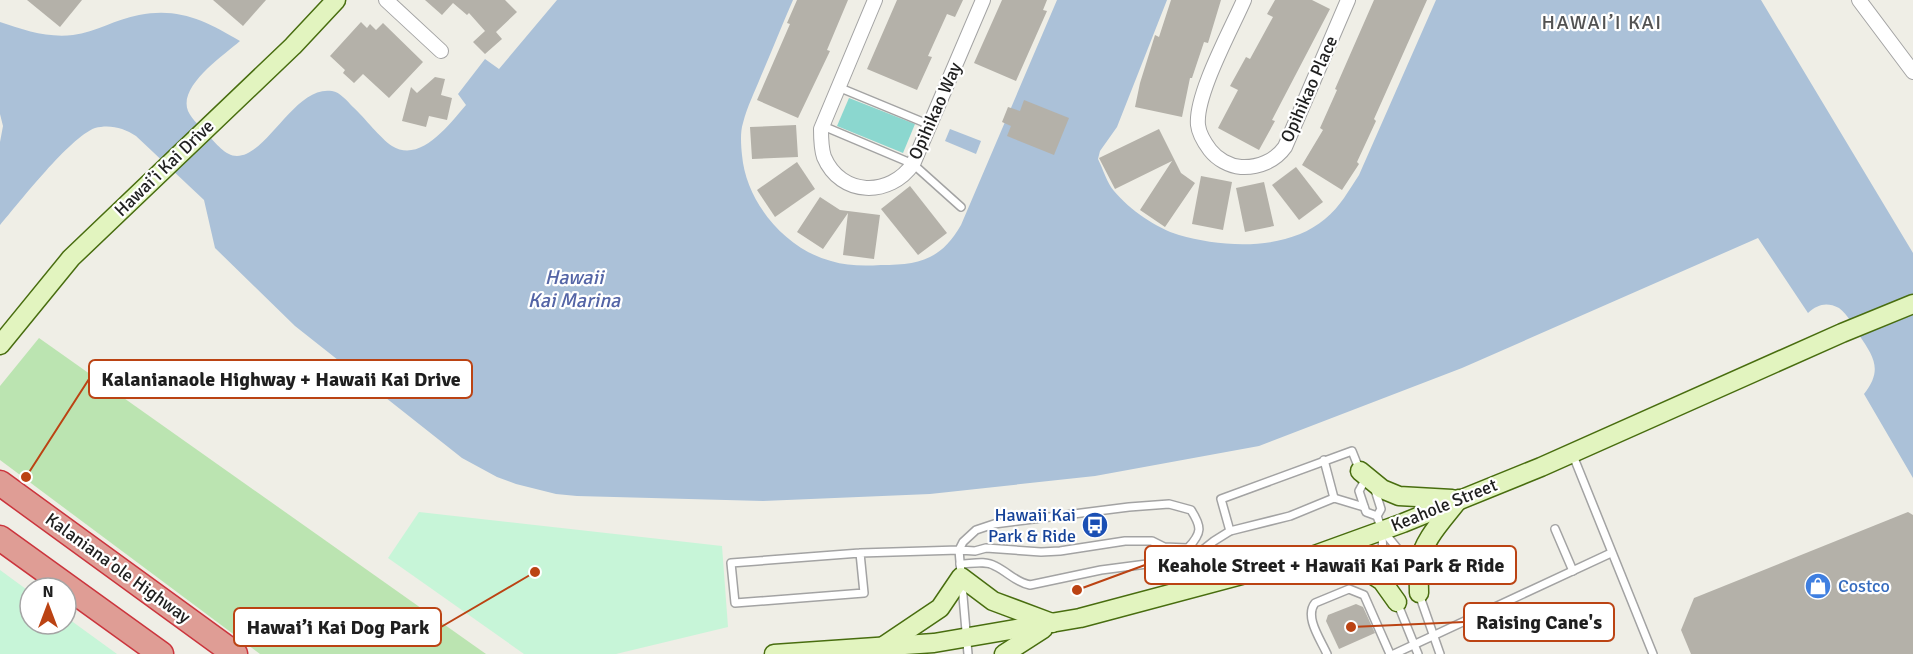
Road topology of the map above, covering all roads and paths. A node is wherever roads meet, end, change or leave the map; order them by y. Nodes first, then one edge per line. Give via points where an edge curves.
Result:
1 (336, 0) edge
2 (386, 0) edge
3 (875, 0) edge
4 (983, 0) edge
5 (1244, 0) edge
6 (1348, 0) edge
7 (1859, 0) edge
8 (441, 51) dead end
9 (1913, 72) edge
10 (838, 87) junction
11 (930, 125) junction
12 (822, 126) junction
13 (913, 164) junction
14 (961, 207) dead end
15 (1913, 304) edge
16 (0, 345) edge
17 (1572, 453) junction
18 (1324, 460) junction
19 (1362, 477) junction
20 (0, 483) edge
21 (1334, 498) junction
22 (1460, 499) junction
23 (1364, 507) junction
24 (1380, 523) junction
25 (1555, 529) dead end
26 (1230, 531) junction
27 (0, 538) edge
28 (959, 550) junction
29 (860, 553) junction
30 (1611, 553) junction
31 (1309, 557) junction
32 (961, 571) junction
33 (1573, 571) junction
34 (1419, 593) junction
35 (1397, 602) junction
36 (1053, 623) junction
37 (1432, 637) junction
38 (1414, 645) junction
39 (884, 646) junction
40 (967, 646) edge
41 (161, 654) edge
42 (235, 654) edge
43 (774, 654) edge
44 (912, 654) edge
45 (1004, 654) edge
46 (1327, 654) edge
47 (1390, 654) edge
48 (1394, 654) edge
49 (1418, 654) edge
50 (1440, 654) edge
51 (1653, 654) edge

1 - 16 main road, Hawai’i Kai Drive via 71,258
2 - 8 street
3 - 10 street, Opihikao Way
4 - 11 street, Opihikao Way
5 - 6 street, Opihikao Place via 1203,92 1198,116 1200,133 1213,154 1231,166 1241,167 1272,160 1285,147
7 - 9 street
10 - 11 lane
10 - 12 street, Opihikao Way
11 - 13 street, Opihikao Way
12 - 13 lane
12 - 13 street, Opihikao Way via 821,143 829,166 855,186 879,188 890,184
13 - 14 lane
15 - 17 main road, Keahole Street
17 - 22 main road, Keahole Street
17 - 30 lane
18 - 19 lane via 1352,451
18 - 21 lane
18 - 26 lane via 1221,499
19 - 22 main road via 1399,496
19 - 23 lane via 1359,490
19 - 24 lane via 1374,486 1381,508
20 - 42 highway, Kalaniana’ole Highway
21 - 23 lane
21 - 26 lane via 1290,516
22 - 24 main road, Keahole Street
22 - 34 main road via 1429,538 1421,555
23 - 24 lane
24 - 31 main road, Keahole Street
24 - 34 lane via 1405,558
24 - 35 lane via 1383,561
25 - 33 lane
26 - 32 lane via 1185,559 1101,570 1030,585 1020,583 994,565 984,563
27 - 41 highway
28 - 28 lane via 976,530 994,524 1130,507 1169,504 1191,510 1200,523 1198,538 1188,548 1125,541 1060,551
28 - 29 lane
28 - 32 lane
29 - 29 lane via 731,563 735,603 864,593
30 - 33 lane
30 - 51 lane
31 - 35 main road via 1365,570 1382,581
31 - 36 main road, Keahole Street
32 - 36 main road via 993,601
32 - 39 main road via 940,608
32 - 40 lane
33 - 37 lane
34 - 37 lane
35 - 38 lane
36 - 40 main road, Keahole Street
36 - 45 main road
37 - 38 lane
37 - 50 lane
38 - 48 lane
38 - 49 lane
39 - 40 main road, Keahole Street
39 - 43 main road, Keahole Street
39 - 44 main road
46 - 47 lane via 1310,615 1311,608 1349,589 1364,595

